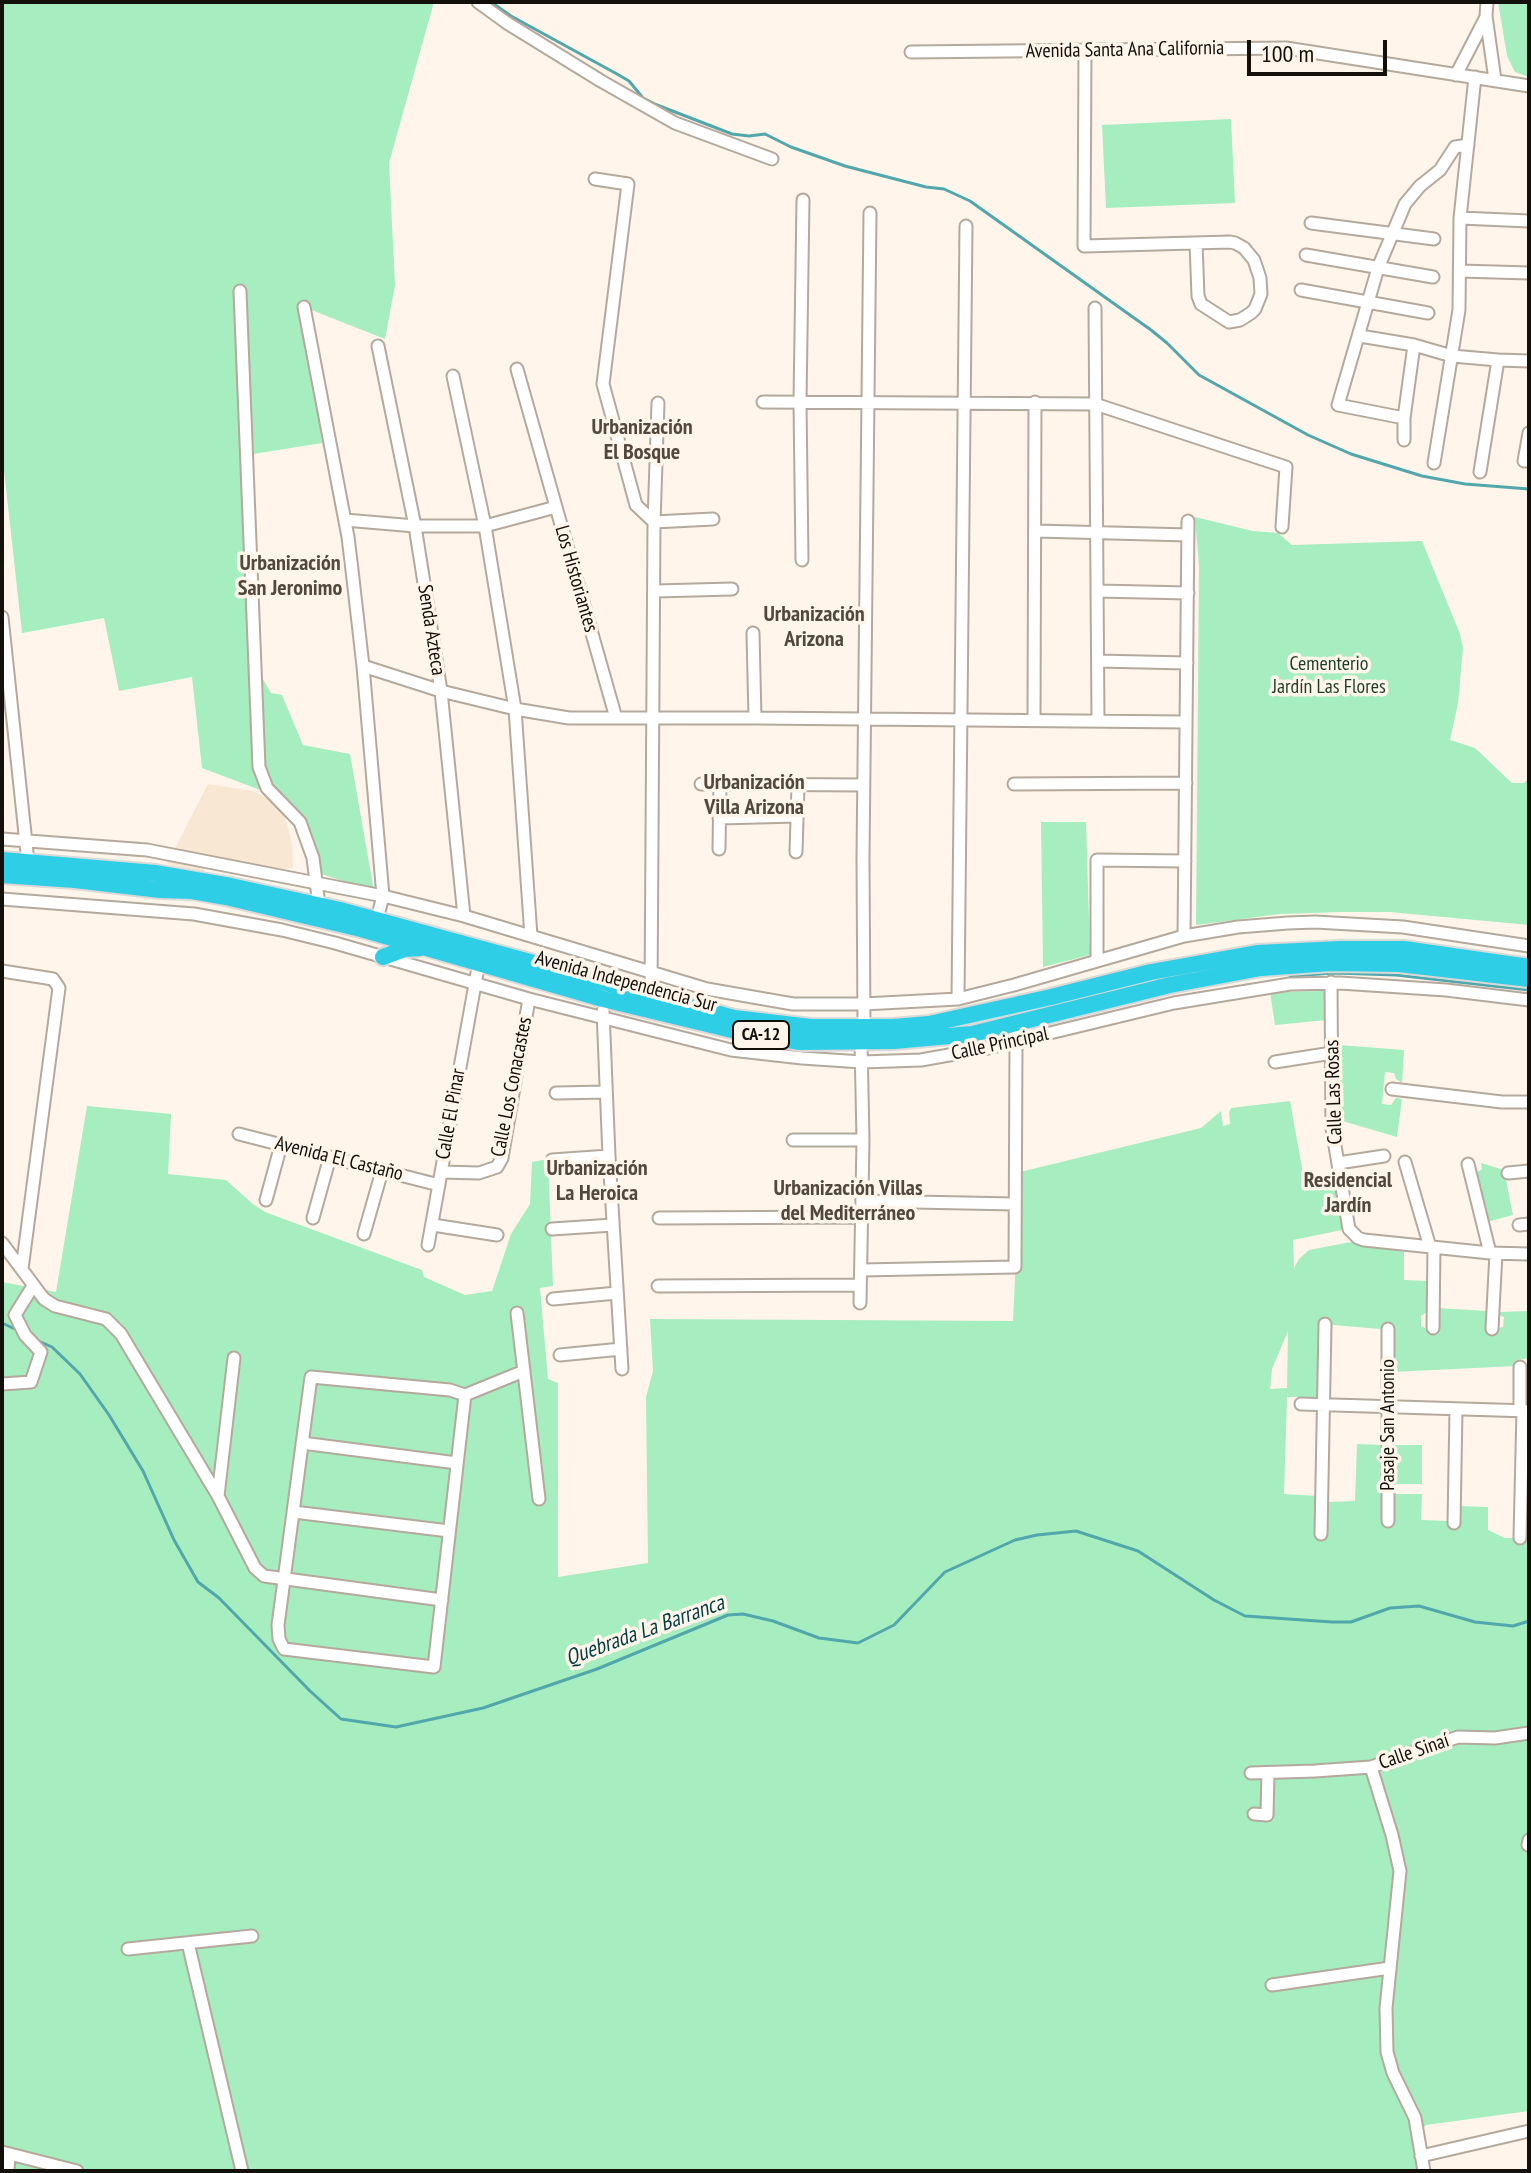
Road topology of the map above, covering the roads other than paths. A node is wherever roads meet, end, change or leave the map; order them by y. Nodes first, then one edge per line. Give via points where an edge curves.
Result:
1 (478, 2) edge
2 (1487, 2) edge
3 (1486, 16) junction
4 (1085, 50) junction
5 (911, 52) dead end
6 (1456, 75) junction
7 (1475, 77) junction
8 (1495, 80) junction
9 (1529, 86) edge
10 (1468, 145) junction
11 (772, 159) dead end
12 (595, 179) dead end
13 (803, 200) dead end
14 (870, 213) dead end
15 (1460, 218) junction
16 (1529, 221) edge
17 (1311, 223) dead end
18 (966, 226) dead end
19 (1393, 234) junction
20 (1434, 239) dead end
21 (1196, 243) junction
22 (1306, 255) dead end
23 (1378, 268) junction
24 (1460, 271) junction
25 (1529, 273) edge
26 (1433, 277) dead end
27 (1301, 290) dead end
28 (240, 291) dead end
29 (1369, 301) junction
30 (304, 307) dead end
31 (1095, 308) dead end
32 (1428, 313) dead end
33 (1360, 336) junction
34 (1414, 345) junction
35 (378, 346) dead end
36 (1452, 356) junction
37 (1498, 360) junction
38 (1529, 361) edge
39 (517, 369) dead end
40 (453, 376) dead end
41 (763, 402) dead end
42 (800, 402) junction
43 (867, 402) junction
44 (1035, 402) junction
45 (658, 403) dead end
46 (963, 403) junction
47 (1095, 404) junction
48 (1404, 418) junction
49 (1529, 433) edge
50 (1404, 440) dead end
51 (1529, 461) edge
52 (1434, 463) dead end
53 (1480, 472) dead end
54 (556, 507) junction
55 (713, 519) dead end
56 (345, 520) junction
57 (1188, 521) dead end
58 (654, 522) junction
59 (415, 526) junction
60 (485, 526) junction
61 (1282, 527) dead end
62 (1036, 531) junction
63 (1096, 532) junction
64 (1188, 535) junction
65 (802, 560) dead end
66 (732, 589) dead end
67 (655, 591) junction
68 (1097, 591) junction
69 (1188, 593) junction
70 (2, 617) edge
71 (753, 633) dead end
72 (4, 648) edge
73 (1098, 661) junction
74 (1187, 663) junction
75 (363, 666) junction
76 (441, 691) junction
77 (515, 709) junction
78 (616, 718) junction
79 (654, 718) junction
80 (755, 718) junction
81 (866, 719) junction
82 (1034, 720) junction
83 (962, 721) junction
84 (1098, 721) junction
85 (1186, 722) junction
86 (1186, 783) junction
87 (701, 784) dead end
88 (720, 784) junction
89 (1014, 784) dead end
90 (864, 785) junction
91 (798, 786) junction
92 (797, 816) junction
93 (719, 818) junction
94 (2, 839) edge
95 (27, 841) junction
96 (719, 849) dead end
97 (796, 852) dead end
98 (189, 858) junction
99 (2, 860) edge
100 (1185, 861) junction
101 (28, 862) junction
102 (2, 875) edge
103 (181, 877) junction
104 (316, 884) junction
105 (383, 896) junction
106 (2, 899) edge
107 (319, 905) junction
108 (464, 916) junction
109 (377, 919) junction
110 (531, 936) junction
111 (1184, 936) junction
112 (1529, 946) edge
113 (427, 947) junction
114 (383, 957) junction
115 (1097, 960) junction
116 (479, 962) junction
117 (1529, 967) edge
118 (2, 971) edge
119 (652, 971) junction
120 (1529, 979) edge
121 (1331, 982) junction
122 (474, 984) junction
123 (1170, 985) junction
124 (651, 996) junction
125 (529, 999) junction
126 (603, 999) junction
127 (958, 999) junction
128 (1529, 1000) edge
129 (1174, 1003) junction
130 (864, 1004) junction
131 (604, 1024) junction
132 (1019, 1024) junction
133 (862, 1034) junction
134 (1016, 1042) junction
135 (1332, 1053) junction
136 (862, 1062) junction
137 (1275, 1062) dead end
138 (1392, 1089) dead end
139 (606, 1092) junction
140 (556, 1093) dead end
141 (1529, 1102) edge
142 (239, 1134) dead end
143 (793, 1140) dead end
144 (863, 1140) junction
145 (281, 1145) junction
146 (609, 1156) junction
147 (1384, 1156) dead end
148 (330, 1157) junction
149 (552, 1160) dead end
150 (1405, 1162) dead end
151 (1338, 1163) junction
152 (1468, 1164) dead end
153 (382, 1171) junction
154 (1529, 1171) edge
155 (441, 1172) junction
156 (1508, 1173) dead end
157 (439, 1185) junction
158 (266, 1200) dead end
159 (863, 1201) junction
160 (1015, 1204) junction
161 (862, 1217) junction
162 (313, 1218) dead end
163 (659, 1218) dead end
164 (433, 1225) junction
165 (613, 1225) junction
166 (552, 1229) dead end
167 (364, 1234) dead end
168 (497, 1235) dead end
169 (2, 1243) edge
170 (428, 1245) dead end
171 (1432, 1247) junction
172 (1493, 1253) junction
173 (1529, 1254) edge
174 (22, 1269) junction
175 (861, 1270) junction
176 (860, 1285) junction
177 (33, 1286) junction
178 (658, 1286) dead end
179 (617, 1293) junction
180 (553, 1299) dead end
181 (860, 1303) dead end
182 (517, 1313) dead end
183 (1325, 1324) dead end
184 (1433, 1328) dead end
185 (1388, 1329) dead end
186 (1492, 1329) dead end
187 (621, 1349) junction
188 (560, 1355) dead end
189 (234, 1358) dead end
190 (1520, 1367) dead end
191 (622, 1369) dead end
192 (524, 1371) junction
193 (2, 1384) edge
194 (465, 1395) junction
195 (1301, 1404) dead end
196 (1322, 1405) junction
197 (1388, 1406) junction
198 (1456, 1410) junction
199 (1524, 1410) edge
200 (302, 1443) junction
201 (457, 1463) junction
202 (218, 1496) junction
203 (539, 1499) dead end
204 (294, 1512) junction
205 (1388, 1521) dead end
206 (1454, 1523) dead end
207 (449, 1531) junction
208 (1321, 1534) dead end
209 (1520, 1538) dead end
210 (285, 1581) junction
211 (442, 1600) junction
212 (1529, 1733) edge
213 (1371, 1767) junction
214 (1251, 1773) dead end
215 (1268, 1773) junction
216 (1254, 1814) dead end
217 (252, 1936) dead end
218 (188, 1943) junction
219 (128, 1949) dead end
220 (1390, 1968) junction
221 (1272, 1985) dead end
222 (1529, 2131) edge
223 (6, 2154) edge
224 (1421, 2156) junction
225 (8, 2171) edge
226 (77, 2171) edge
227 (242, 2171) edge
228 (1424, 2171) edge

1 - 11 street via 675,123
2 - 3 street
3 - 6 street
3 - 8 street
4 - 5 street, Avenida Santa Ana California
4 - 6 street, Avenida Santa Ana California via 1286,48
4 - 21 street via 1084,246
6 - 7 street, Avenida Santa Ana California
7 - 8 street, Avenida Santa Ana California
7 - 10 street
8 - 9 street, Avenida Santa Ana California
10 - 15 street
10 - 19 street via 1455,147 1440,170 1411,195
12 - 58 street via 628,184 603,384 636,505
13 - 42 street
14 - 43 street
15 - 16 street
15 - 24 street
17 - 19 street
18 - 46 street
19 - 20 street
19 - 23 street
21 - 21 street via 1230,242 1248,252 1261,288 1251,313 1229,322 1201,304
22 - 23 street
23 - 26 street
23 - 29 street
24 - 25 street
24 - 36 street
27 - 29 street
28 - 104 street via 259,767 267,788 300,822
29 - 32 street
29 - 33 street
30 - 56 street
31 - 47 street
33 - 34 street
33 - 48 street via 1338,405
34 - 36 street
34 - 48 street
35 - 59 street, Senda Azteca
36 - 37 street
36 - 52 street
37 - 38 street
37 - 53 street
39 - 54 street
40 - 60 street
41 - 42 street
42 - 43 street
42 - 65 street
43 - 46 street
43 - 81 street
44 - 46 street
44 - 47 street
44 - 62 street
45 - 58 street
46 - 83 street
47 - 61 street via 1286,467
47 - 63 street
48 - 50 street
49 - 51 street via 1524,461
54 - 60 street, Los Historiantes
54 - 78 street, Los Historiantes
55 - 58 street
56 - 59 street, Los Historiantes
56 - 75 street
57 - 64 street
58 - 67 street
59 - 60 street, Los Historiantes
59 - 76 street, Senda Azteca
60 - 77 street
62 - 63 street
62 - 82 street
63 - 64 street
63 - 68 street
64 - 69 street
66 - 67 street
67 - 79 street
68 - 69 street
68 - 73 street
69 - 74 street
70 - 72 street
71 - 80 street
72 - 95 street
73 - 74 street
73 - 84 street
74 - 85 street
75 - 76 street
75 - 105 street
76 - 77 street
76 - 108 street, Senda Azteca
77 - 78 street via 569,718
77 - 110 street
78 - 79 street
79 - 80 street
79 - 119 street
80 - 81 street
81 - 83 street
81 - 90 street
82 - 83 street
82 - 84 street
83 - 127 street
84 - 85 street
85 - 86 street
86 - 89 street
86 - 100 street
87 - 88 street
88 - 91 street
88 - 93 street
90 - 91 street
90 - 130 street
91 - 92 street
92 - 93 street
92 - 97 street
93 - 96 street
94 - 95 street
95 - 98 street
95 - 101 street
98 - 103 street
98 - 104 street
99 - 101 highway, Avenida Independencia Sur / CA-12
100 - 111 street
100 - 115 street via 1097,860
101 - 103 highway, Avenida Independencia Sur / CA-12
102 - 113 highway, Avenida Independencia Sur / CA-12 via 192,891
103 - 107 highway, Avenida Independencia Sur / CA-12
104 - 105 street
104 - 107 street
105 - 108 street
105 - 109 street
106 - 114 street, Calle Principal via 194,914
107 - 109 highway, Avenida Independencia Sur / CA-12
108 - 110 street
109 - 124 highway, Avenida Independencia Sur / CA-12
110 - 119 street
111 - 112 street via 1315,922 1403,927
111 - 115 street
113 - 114 highway
113 - 116 highway, Avenida Independencia Sur / CA-12
114 - 122 street, Calle Principal
115 - 127 street
116 - 122 street, Calle El Pinar
116 - 126 highway, Avenida Independencia Sur / CA-12
117 - 133 highway, Avenida Independencia Sur / CA-12 via 1404,949 1257,953
118 - 174 street via 53,979 59,988
119 - 124 street
119 - 130 street via 707,989 793,1004
120 - 123 highway, Avenida Independencia Sur / CA-12 via 1399,964 1331,963 1261,968
121 - 128 street, Calle Principal
121 - 129 street, Calle Principal
121 - 135 street, Calle Las Rosas
122 - 125 street, Calle Principal
122 - 155 street, Calle El Pinar
123 - 129 street
123 - 132 highway, Avenida Independencia Sur / CA-12
124 - 133 highway, Avenida Independencia Sur / CA-12 via 734,1018
125 - 131 street, Calle Principal
125 - 155 street, Calle Los Conacastes via 502,1158 497,1167 479,1173
126 - 131 street
126 - 133 highway, Avenida Independencia Sur / CA-12 via 800,1042
127 - 130 street
129 - 134 street, Calle Principal
130 - 133 street
131 - 136 street, Calle Principal via 731,1050
131 - 139 street
132 - 133 highway, Avenida Independencia Sur / CA-12 via 952,1036
132 - 134 street
133 - 136 street
134 - 136 street, Calle Principal via 921,1060
134 - 160 street
135 - 137 street
135 - 151 street, Calle Las Rosas
136 - 144 street
138 - 141 street
139 - 140 street
139 - 146 street
142 - 145 street, Avenida El Castaño
143 - 144 street
144 - 159 street
145 - 148 street, Avenida El Castaño
145 - 158 street
146 - 149 street
146 - 165 street
147 - 151 street
148 - 153 street, Avenida El Castaño
148 - 162 street
150 - 171 street
151 - 171 street, Calle Las Rosas via 1353,1235
152 - 172 street
153 - 157 street, Avenida El Castaño
153 - 167 street
154 - 156 street
155 - 157 street, Calle El Pinar
157 - 164 street, Calle El Pinar
159 - 160 street
159 - 161 street
160 - 175 street via 1015,1267
161 - 163 street
161 - 175 street
164 - 168 street
164 - 170 street, Calle El Pinar
165 - 166 street
165 - 179 street
169 - 174 street
171 - 172 street
171 - 184 street
172 - 173 street
172 - 186 street
174 - 177 street
175 - 176 street
176 - 178 street
176 - 181 street
177 - 193 street via 15,1315 41,1352 31,1382
177 - 202 street via 55,1306 114,1325
179 - 180 street
179 - 187 street
182 - 192 street
183 - 196 street
185 - 197 street, Pasaje San Antonio
187 - 188 street
187 - 191 street
189 - 202 street
190 - 199 street
192 - 194 street
192 - 203 street
194 - 200 street via 313,1376
194 - 201 street
195 - 196 street
196 - 197 street
196 - 208 street
197 - 198 street
197 - 205 street, Pasaje San Antonio
198 - 199 street
198 - 206 street
199 - 209 street
200 - 201 street
200 - 204 street
201 - 207 street
202 - 210 street via 255,1568
204 - 207 street
204 - 210 street
207 - 211 street
210 - 211 street
210 - 211 street via 278,1625 284,1649 434,1667
212 - 213 street, Calle Sinaí via 1458,1737
213 - 215 street, Calle Sinaí
213 - 220 street via 1400,1871
214 - 215 street, Calle Sinaí
215 - 216 street via 1267,1815
217 - 218 street
218 - 219 street
218 - 227 street
220 - 221 street
220 - 224 street via 1389,2061 1411,2108
222 - 224 street
223 - 225 street
223 - 226 street
224 - 228 street

